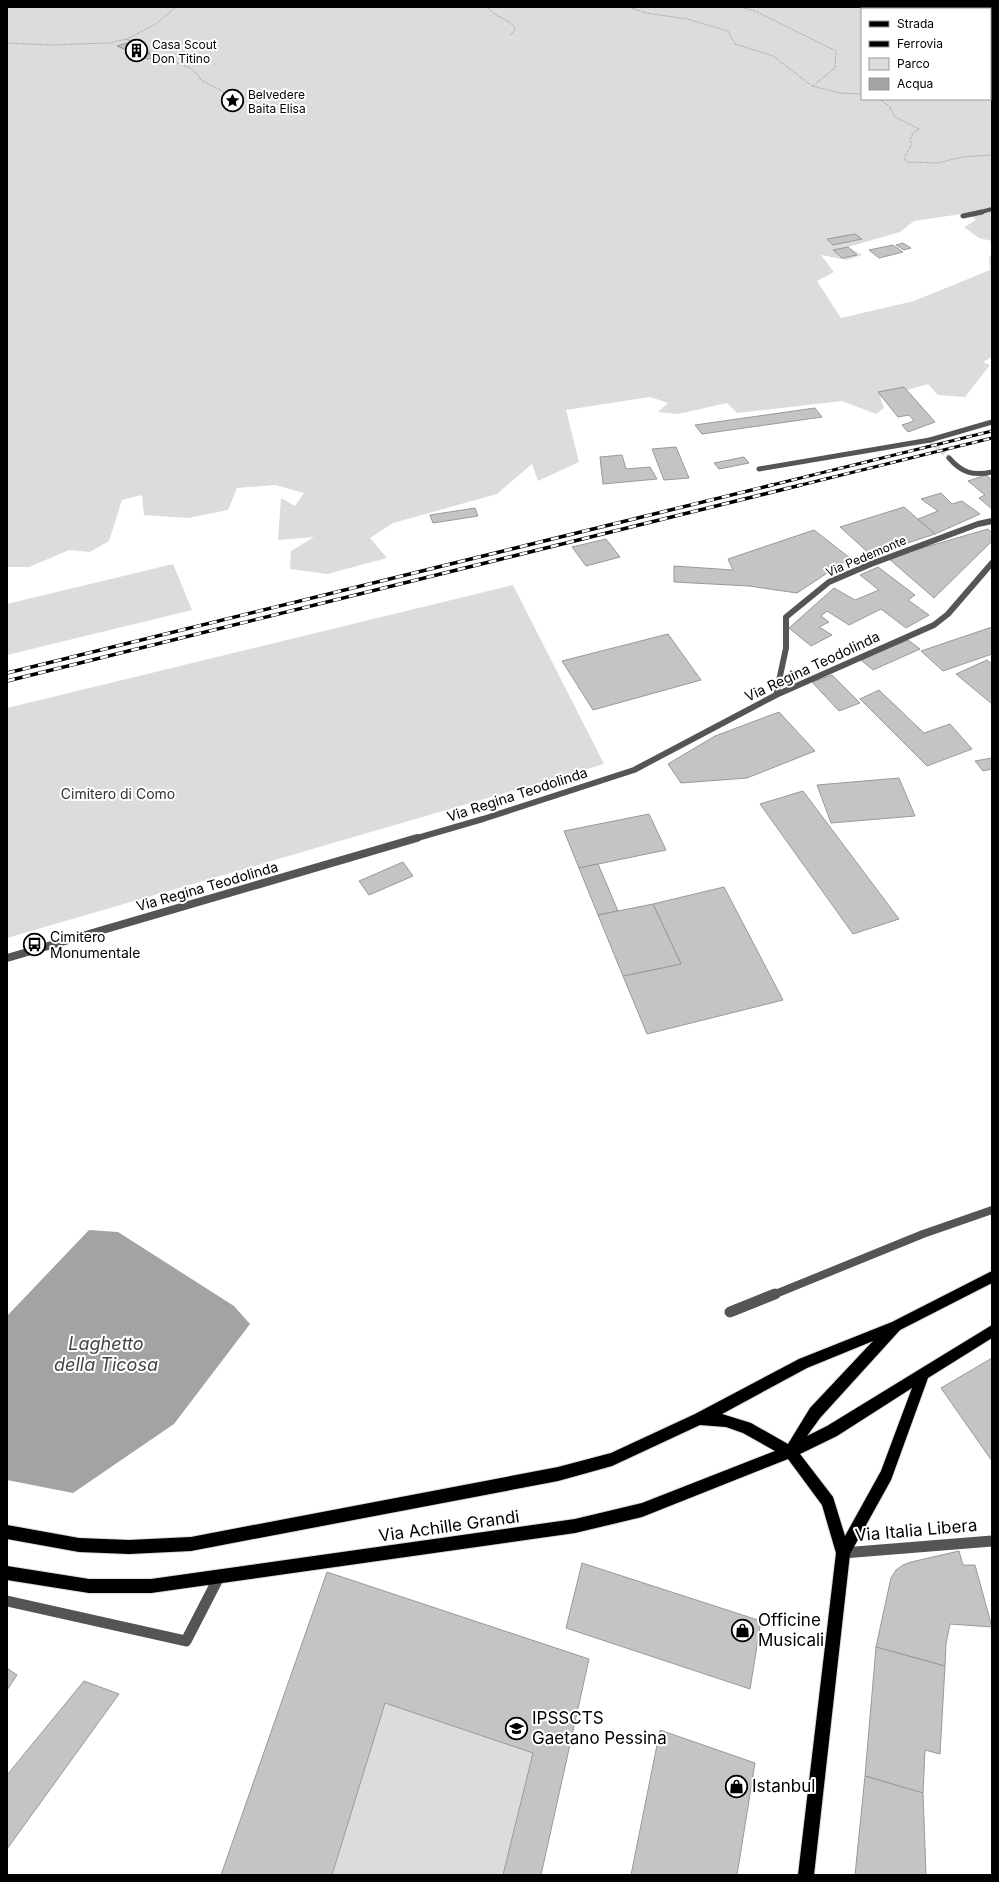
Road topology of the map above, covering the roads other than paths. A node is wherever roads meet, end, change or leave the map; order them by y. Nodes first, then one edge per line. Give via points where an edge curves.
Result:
1 (992, 209) edge
2 (963, 216) dead end
3 (992, 422) edge
4 (951, 460) tunnel mouth
5 (759, 469) dead end
6 (992, 472) edge
7 (992, 521) edge
8 (992, 563) edge
9 (776, 695) junction
10 (7, 958) edge
11 (992, 1210) edge
12 (992, 1277) edge
13 (730, 1312) dead end
14 (896, 1326) junction
15 (992, 1331) edge
16 (923, 1375) junction
17 (700, 1419) junction
18 (790, 1452) junction
19 (7, 1532) edge
20 (992, 1541) edge
21 (843, 1553) junction
22 (7, 1573) edge
23 (219, 1577) junction
24 (7, 1601) edge
25 (806, 1875) edge

1 - 2 street
3 - 5 street via 930,440
4 - 6 street via 962,471 977,476
7 - 9 street, Via Pedemonte via 871,564 829,582 786,617 786,648
8 - 9 street, Via Regina Teodolinda via 948,614 934,625
9 - 10 street, Via Regina Teodolinda via 634,770 483,819
11 - 13 street via 923,1234
12 - 14 main road
14 - 17 main road, Via Achille Grandi via 803,1363
14 - 18 main road via 816,1413
15 - 16 main road, Via Achille Grandi
16 - 18 main road, Via Achille Grandi via 832,1431
16 - 21 main road via 886,1475
17 - 18 main road via 726,1422 746,1428
17 - 19 main road, Via Achille Grandi via 612,1459 558,1474 191,1544 129,1547 79,1545
18 - 21 main road via 828,1502
18 - 23 main road, Via Achille Grandi via 642,1510 575,1526
20 - 21 street, Via Italia Libera
21 - 25 main road
22 - 23 main road, Via Achille Grandi via 89,1586 125,1587
23 - 24 street via 186,1641

